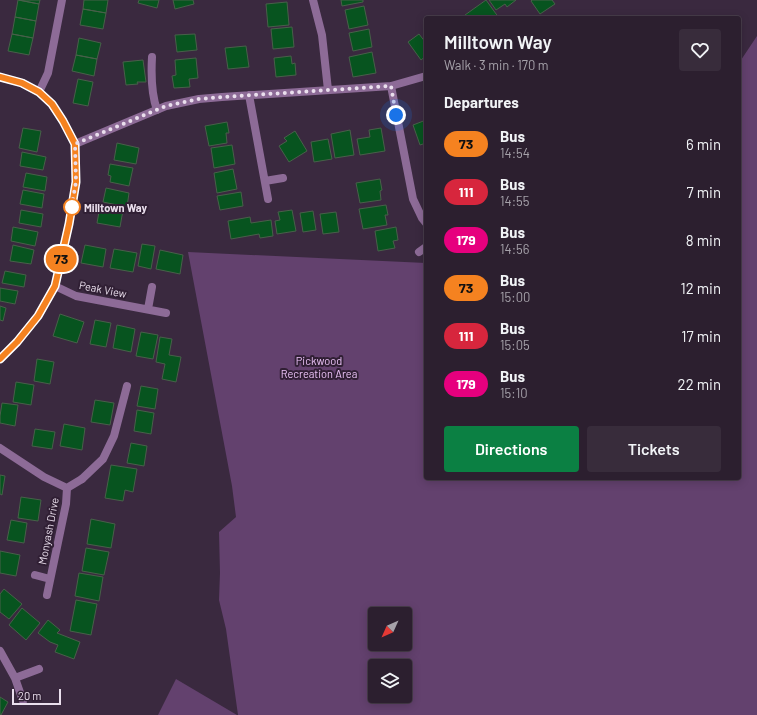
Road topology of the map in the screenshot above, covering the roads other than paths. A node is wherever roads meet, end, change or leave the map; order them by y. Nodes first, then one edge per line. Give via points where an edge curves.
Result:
1 (62, 0) edge
2 (313, 0) edge
3 (152, 57) dead end
4 (0, 77) edge
5 (424, 77) edge
6 (391, 86) junction
7 (328, 90) junction
8 (39, 92) junction
9 (249, 95) junction
10 (157, 110) junction
11 (75, 144) junction
12 (283, 178) dead end
13 (265, 181) junction
14 (268, 199) dead end
15 (424, 220) edge
16 (424, 248) edge
17 (419, 252) dead end
18 (55, 286) junction
19 (152, 287) dead end
20 (148, 309) junction
21 (166, 313) dead end
22 (0, 359) edge
23 (128, 386) dead end
24 (0, 448) edge
25 (67, 488) junction
26 (35, 575) dead end
27 (50, 579) junction
28 (47, 595) dead end
29 (0, 652) edge
30 (39, 669) dead end
31 (15, 678) junction
32 (23, 701) dead end

1 - 8 street via 48,73
2 - 7 street via 322,35
3 - 10 street via 151,77
4 - 8 street via 22,83
5 - 6 street
6 - 7 street
6 - 15 street via 412,199
7 - 9 street
8 - 11 street via 52,104
9 - 10 street via 199,99
9 - 13 street
10 - 11 street
11 - 18 street via 76,182
12 - 13 street
13 - 14 street
16 - 17 street
18 - 20 street, Peak View via 76,296
18 - 22 street via 38,316
19 - 20 street
20 - 21 street, Peak View
23 - 25 street, Monyash Drive via 114,436 103,459 82,479
24 - 25 street, Monyash Drive via 44,477
25 - 27 street, Monyash Drive
26 - 27 street, Monyash Drive
27 - 28 street, Monyash Drive
29 - 31 street
30 - 31 street
31 - 32 street

